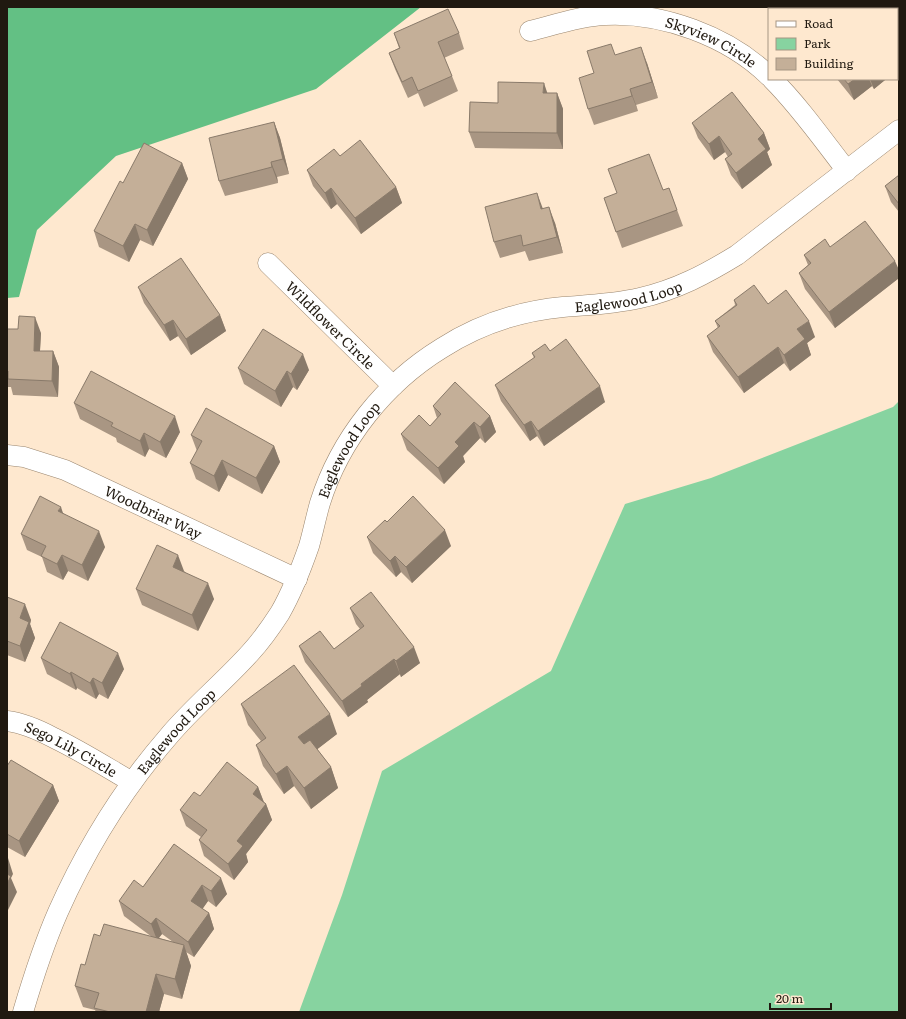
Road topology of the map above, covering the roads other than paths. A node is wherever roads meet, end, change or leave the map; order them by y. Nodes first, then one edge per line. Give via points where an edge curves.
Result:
1 (530, 32) dead end
2 (768, 75) edge
3 (773, 80) edge
4 (899, 130) edge
5 (846, 171) junction
6 (268, 263) dead end
7 (393, 386) junction
8 (7, 456) edge
9 (297, 579) junction
10 (7, 721) edge
11 (132, 782) junction
12 (23, 1012) edge

1 - 2 street, Skyview Circle via 604,15 654,19 705,34 727,45
3 - 5 street, Skyview Circle via 796,105
4 - 5 street, Eaglewood Loop
5 - 7 street, Eaglewood Loop via 737,255 695,280 642,298 544,310 483,326 418,364
6 - 7 street, Wildflower Circle
7 - 9 street, Eaglewood Loop via 352,435 329,478
8 - 9 street, Woodbriar Way via 24,457 65,470
9 - 11 street, Eaglewood Loop via 268,632 252,652 187,716
10 - 11 street, Sego Lily Circle via 33,727
11 - 12 street, Eaglewood Loop via 97,836 70,887 46,942

